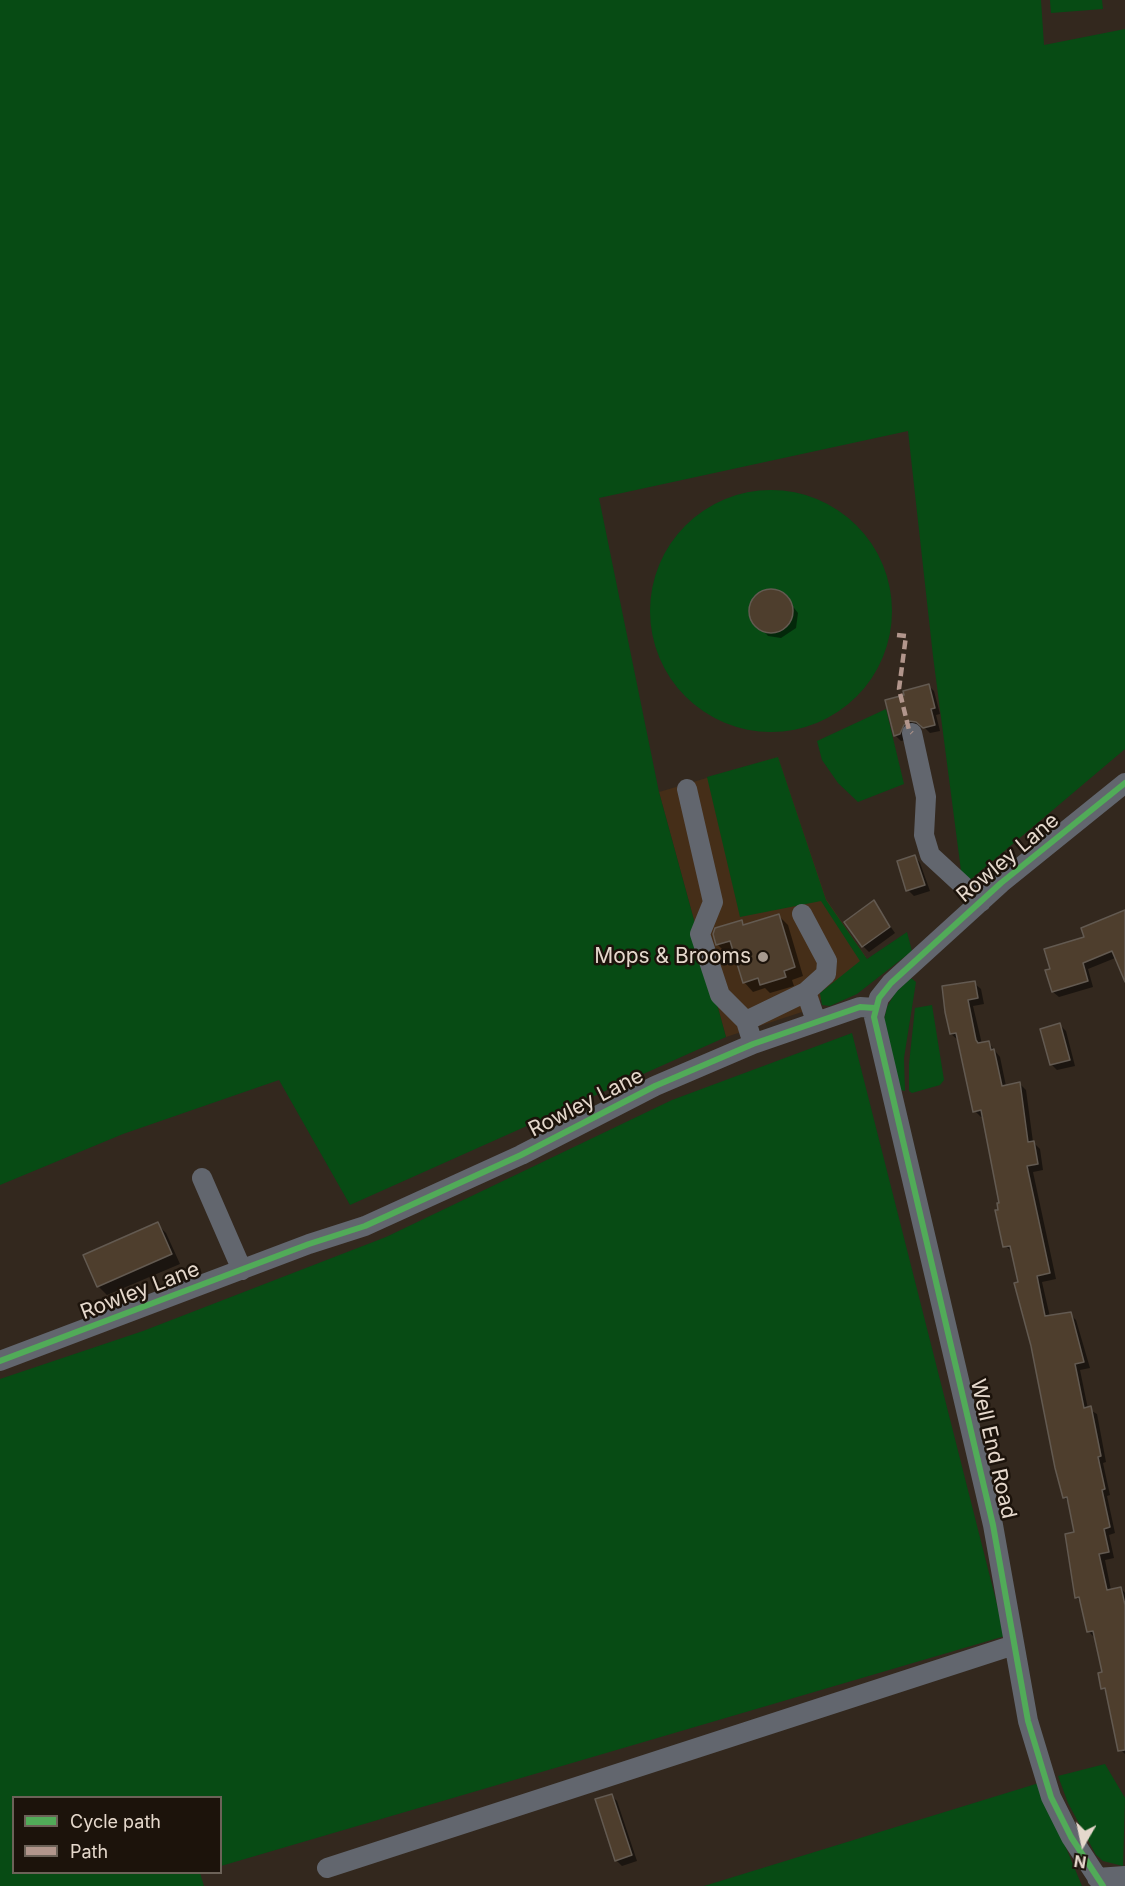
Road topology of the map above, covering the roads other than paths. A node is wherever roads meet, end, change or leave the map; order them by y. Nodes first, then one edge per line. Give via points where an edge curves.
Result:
1 (912, 733) dead end
2 (1125, 783) edge
3 (687, 789) dead end
4 (981, 902) junction
5 (802, 914) dead end
6 (806, 992) junction
7 (875, 1008) junction
8 (746, 1021) junction
9 (816, 1021) junction
10 (753, 1044) junction
11 (202, 1178) dead end
12 (242, 1270) junction
13 (0, 1361) edge
14 (1014, 1645) junction
15 (327, 1868) dead end
16 (1125, 1876) edge
17 (1100, 1882) edge

1 - 4 street via 926,797 924,835 930,855
2 - 4 street, Rowley Lane
3 - 8 street via 713,902 700,934 720,995
4 - 7 street, Rowley Lane via 891,983
5 - 6 street via 827,960 826,974
6 - 8 street
6 - 9 street
7 - 9 street, Rowley Lane via 860,1007
7 - 14 street, Well End Road via 874,1029 923,1217 993,1525
8 - 10 street
9 - 10 street, Rowley Lane
10 - 12 street, Rowley Lane via 655,1086 522,1155 365,1226
11 - 12 street
12 - 13 street, Rowley Lane
14 - 15 street
14 - 17 street, Well End Road via 1028,1721 1051,1797
16 - 17 street

